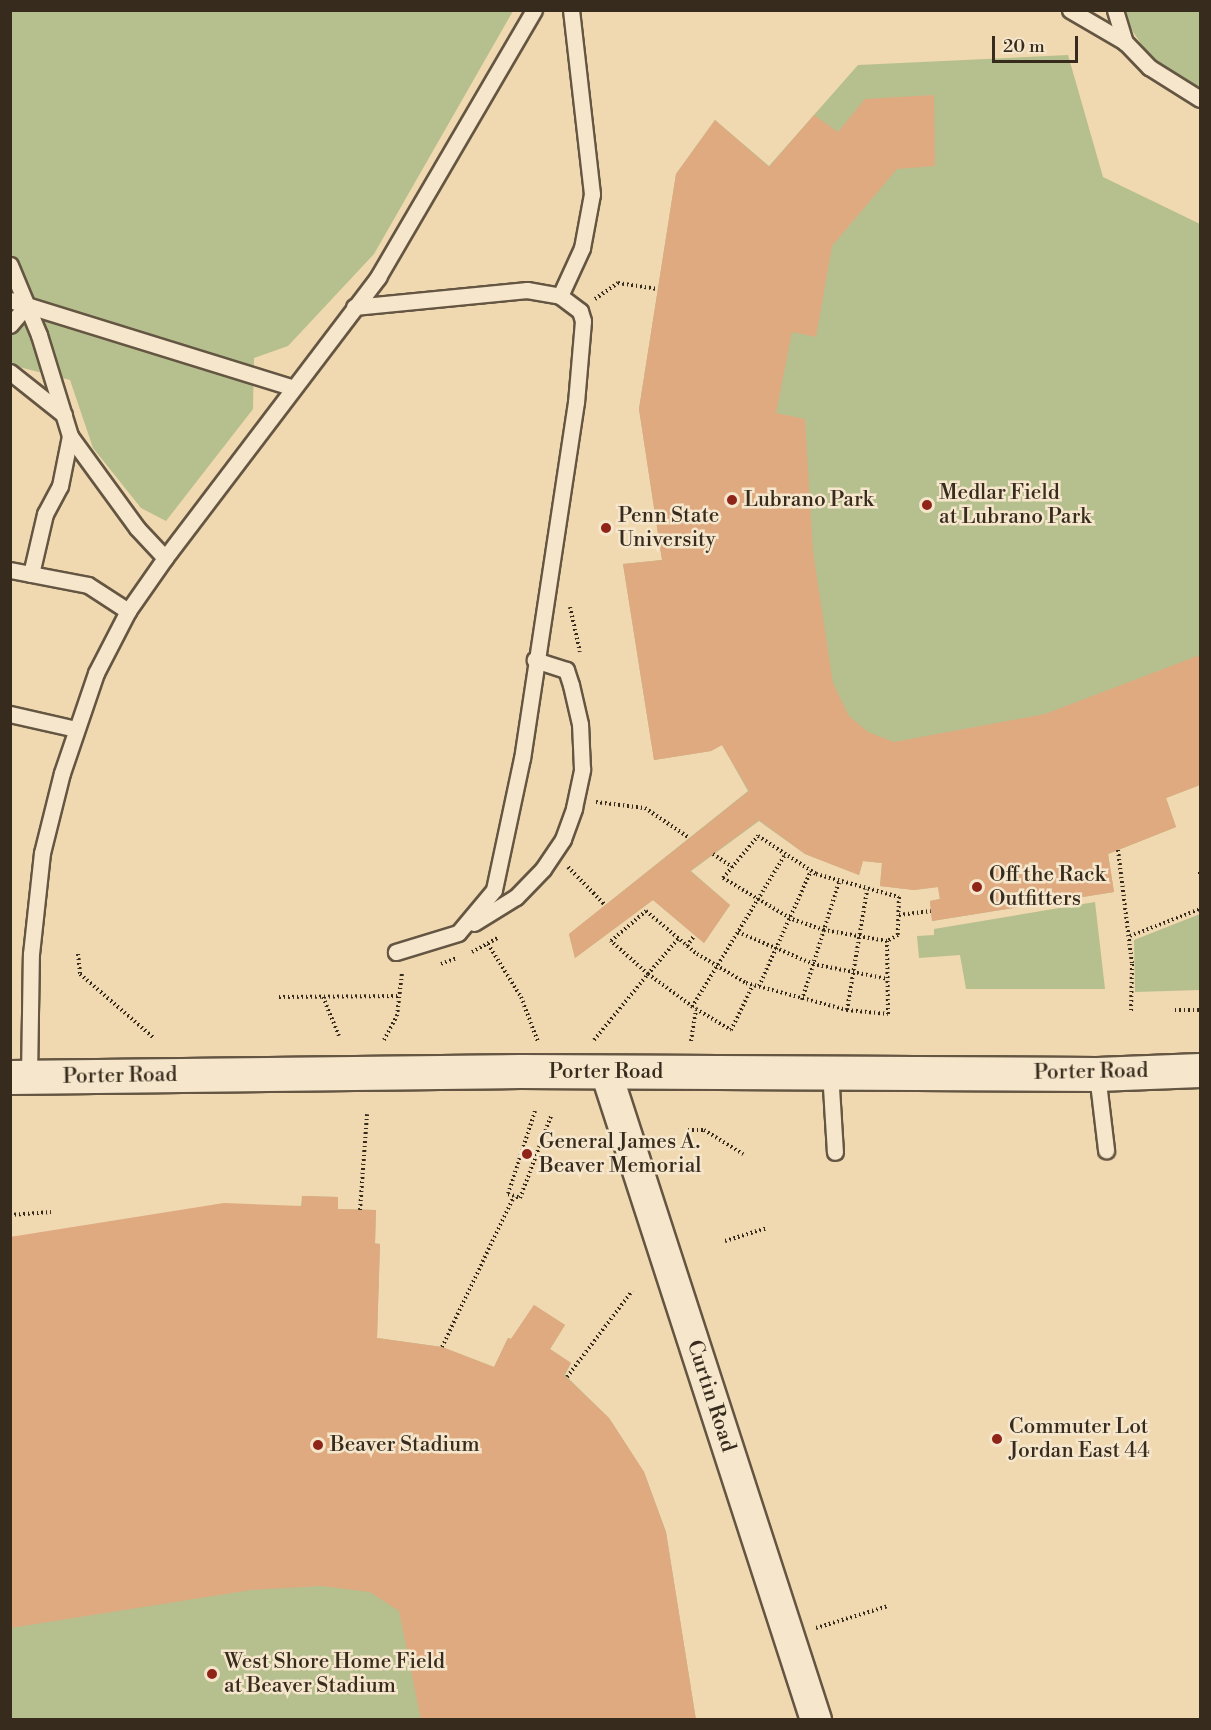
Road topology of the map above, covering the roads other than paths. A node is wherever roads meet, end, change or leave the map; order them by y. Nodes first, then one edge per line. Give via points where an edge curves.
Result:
1 (534, 10) edge
2 (571, 10) edge
3 (1070, 10) edge
4 (1115, 10) edge
5 (1125, 42) junction
6 (1200, 99) edge
7 (10, 265) edge
8 (560, 296) junction
9 (10, 300) edge
10 (27, 305) junction
11 (354, 307) junction
12 (10, 325) edge
13 (10, 372) edge
14 (294, 388) junction
15 (65, 416) junction
16 (70, 436) junction
17 (165, 558) junction
18 (10, 570) edge
19 (31, 574) junction
20 (128, 611) junction
21 (535, 660) junction
22 (10, 714) edge
23 (76, 729) junction
24 (459, 933) junction
25 (396, 952) dead end
26 (1200, 1070) edge
27 (830, 1071) junction
28 (606, 1072) junction
29 (1097, 1074) junction
30 (20, 1077) edge
31 (1106, 1150) dead end
32 (835, 1152) dead end
33 (816, 1719) edge

1 - 11 lane via 378,277
2 - 8 lane via 592,194 582,248
3 - 5 lane
4 - 5 lane
5 - 6 lane via 1149,67
7 - 10 lane
8 - 11 lane via 527,290
8 - 21 lane via 580,310 584,334
9 - 10 lane
10 - 12 lane
10 - 14 lane
10 - 15 lane
11 - 14 lane
13 - 15 lane
14 - 17 lane
15 - 16 lane
16 - 17 lane via 137,528
16 - 19 lane via 60,486 45,514
17 - 20 lane
18 - 19 lane
19 - 20 lane via 88,585
20 - 23 lane via 96,673
21 - 24 lane via 518,779 494,890
21 - 24 lane via 566,670 571,686 580,724 582,770 574,808 563,839 543,869 516,897
22 - 23 lane
23 - 30 lane via 42,853
24 - 25 lane
26 - 29 street, Porter Road
27 - 28 street, Porter Road
27 - 29 street, Porter Road
27 - 32 lane
28 - 30 street, Porter Road
28 - 33 street, Curtin Road
29 - 31 lane

